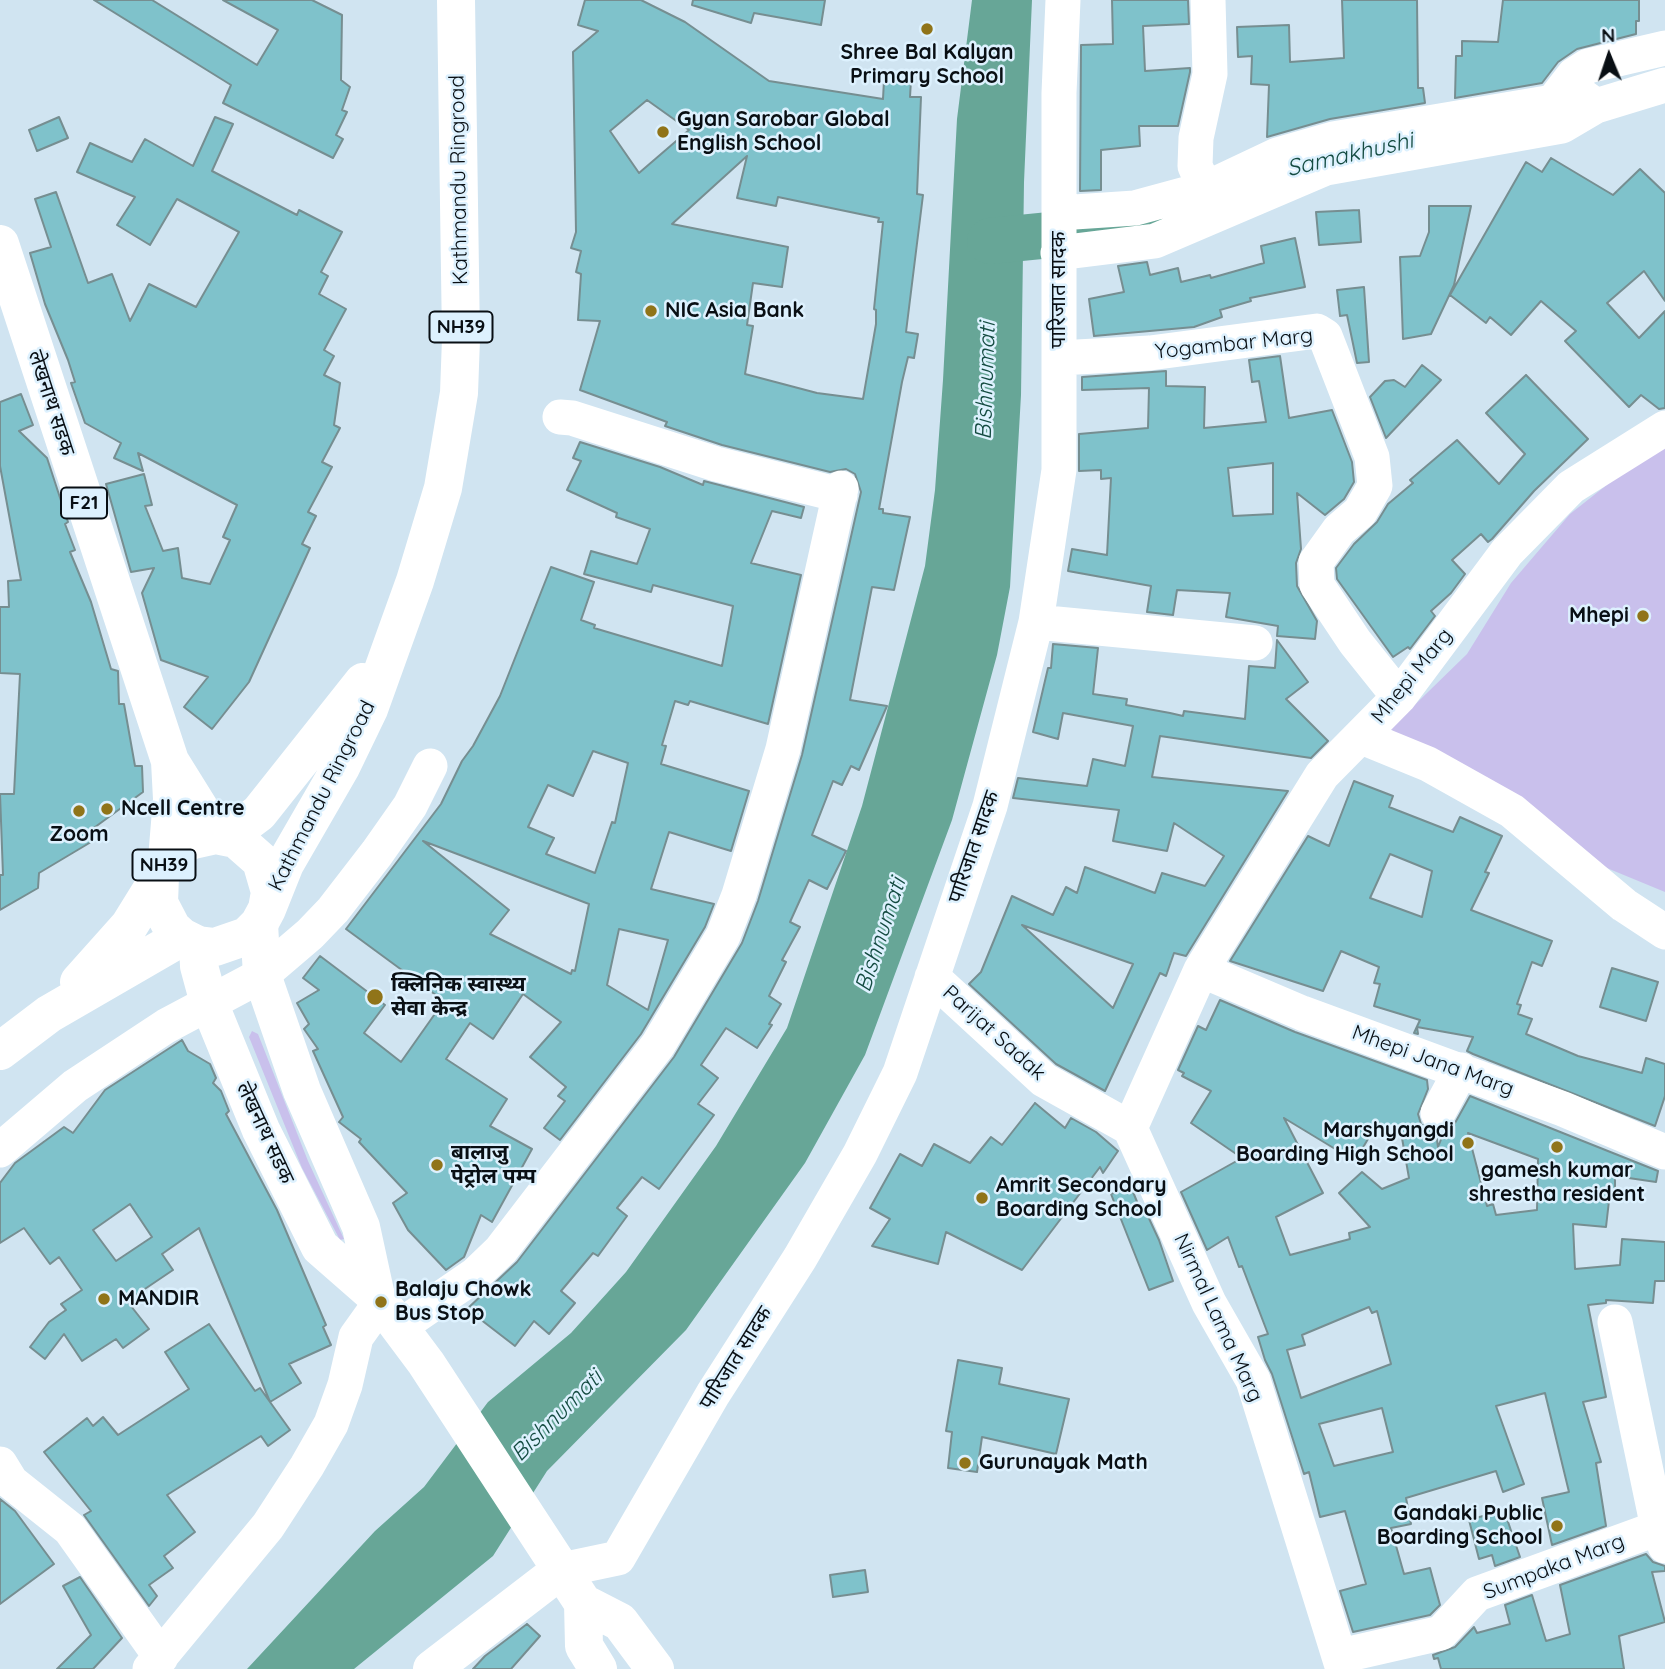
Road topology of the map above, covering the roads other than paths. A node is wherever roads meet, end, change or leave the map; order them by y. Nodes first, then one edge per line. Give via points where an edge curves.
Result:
1 (456, 0) edge
2 (1063, 0) edge
3 (1208, 0) edge
4 (1665, 48) edge
5 (1665, 85) edge
6 (1582, 96) junction
7 (1205, 189) junction
8 (1058, 232) junction
9 (0, 244) edge
10 (1059, 358) junction
11 (559, 417) dead end
12 (1665, 428) edge
13 (1036, 622) junction
14 (1255, 643) dead end
15 (392, 644) junction
16 (1399, 697) junction
17 (1362, 737) junction
18 (170, 761) junction
19 (430, 766) dead end
20 (218, 835) junction
21 (163, 867) junction
22 (263, 916) junction
23 (1665, 932) edge
24 (190, 941) junction
25 (1201, 970) junction
26 (262, 975) junction
27 (932, 977) junction
28 (209, 1003) junction
29 (49, 1014) junction
30 (0, 1051) edge
31 (1461, 1070) junction
32 (1438, 1113) dead end
33 (1130, 1128) junction
34 (0, 1150) edge
35 (1665, 1152) edge
36 (385, 1308) junction
37 (1615, 1322) dead end
38 (0, 1464) edge
39 (1663, 1535) edge
40 (562, 1570) junction
41 (583, 1603) junction
42 (1341, 1662) edge
43 (155, 1663) edge
44 (432, 1669) edge
45 (598, 1669) edge
46 (655, 1669) edge

1 - 15 main road, Kathmandu Ringroad / NH39 via 459,393 440,498
2 - 8 street, पारिजात सादक
3 - 7 street via 1210,74 1196,138 1195,166
4 - 6 street via 1588,66 1574,75
5 - 6 street
6 - 7 street via 1333,139 1277,155
6 - 8 street via 1562,127 1326,168 1154,241
7 - 8 street
8 - 10 street, पारिजात सादक
9 - 18 main road, लेखनाथ सडक / F21
10 - 13 street, पारिजात सादक via 1059,470
10 - 16 street, Yogambar Marg via 1150,353 1317,331 1325,336 1372,457 1375,486 1360,512 1339,530 1316,562 1317,585 1354,642
11 - 36 street via 716,464 840,492 783,749 723,936 659,1045 501,1250 475,1275
12 - 16 street, Mhepi Marg via 1571,487 1507,552
13 - 14 street
13 - 27 street, पारिजात सादक via 990,806
15 - 20 main road, Kathmandu Ringroad / NH39 via 259,813 235,831
15 - 22 main road, Kathmandu Ringroad / NH39 via 369,709 285,864
16 - 17 street, Mhepi Marg
17 - 23 street, Mhepi Marg via 1428,764 1512,811 1624,905
17 - 25 street via 1322,775
18 - 20 main road, लेखनाथ सडक / F21
18 - 21 main road, लेखनाथ सडक / F21 via 172,799
19 - 26 street via 410,806 333,910
20 - 21 main road, Kathmandu Ringroad / NH39 via 189,841
20 - 22 main road, Kathmandu Ringroad / NH39 via 243,844 261,861 270,892
21 - 24 main road, NH39 via 159,903 172,928
21 - 29 main road, Kathmandu Ringroad / NH39 via 129,926
22 - 24 main road, Kathmandu Ringroad / NH39 via 247,936 232,944 215,947
22 - 26 main road, लेखनाथ सडक
24 - 28 main road, लेखनाथ सडक
24 - 29 main road, Kathmandu Ringroad / NH39
25 - 31 street, Mhepi Jana Marg via 1303,1013
25 - 33 street
26 - 28 street
26 - 36 main road, लेखनाथ सडक via 302,1091 361,1227
27 - 33 street, Parijat Sadak via 1044,1080
27 - 40 street, पारिजात सादक via 900,1073 860,1154 618,1558
28 - 34 street via 75,1086
28 - 36 main road, लेखनाथ सडक via 261,1130 320,1247
29 - 30 main road, Kathmandu Ringroad / NH39
31 - 32 street
31 - 35 street, Mhepi Jana Marg
33 - 42 street, Nirmal Lama Marg via 1209,1303 1252,1380
36 - 40 main road, लेखनाथ सडक
36 - 43 street via 356,1337 331,1424 307,1466 268,1526
37 - 39 street
38 - 43 street via 10,1482 70,1529
39 - 42 street, Sumpaka Marg via 1477,1594 1441,1633
40 - 41 main road, लेखनाथ सडक
40 - 44 main road
41 - 45 main road via 584,1646
41 - 46 main road via 620,1622

